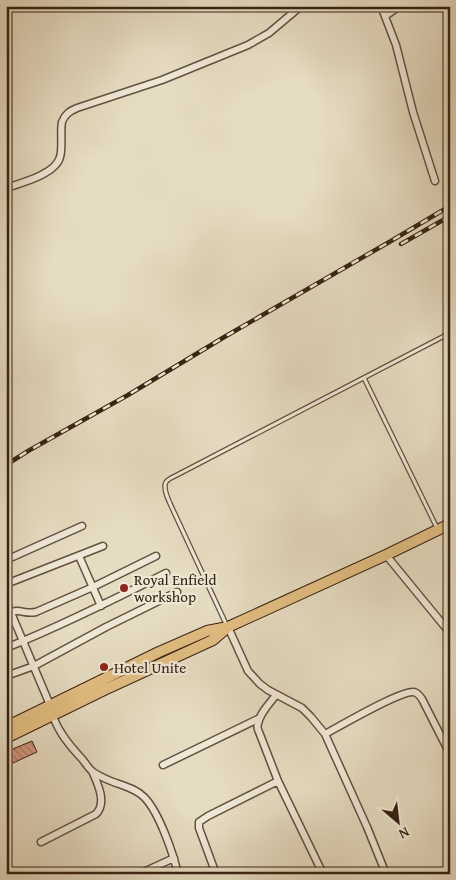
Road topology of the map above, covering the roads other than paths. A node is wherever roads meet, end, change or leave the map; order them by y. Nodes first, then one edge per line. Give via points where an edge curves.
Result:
1 (302, 6) edge
2 (381, 6) edge
3 (400, 6) edge
4 (385, 16) junction
5 (435, 181) dead end
6 (6, 188) edge
7 (450, 333) edge
8 (364, 378) junction
9 (450, 524) edge
10 (82, 526) dead end
11 (437, 530) junction
12 (103, 546) dead end
13 (386, 554) junction
14 (79, 556) junction
15 (156, 556) dead end
16 (6, 560) edge
17 (166, 573) dead end
18 (6, 584) edge
19 (93, 587) junction
20 (177, 592) dead end
21 (6, 601) edge
22 (101, 606) junction
23 (9, 613) edge
24 (228, 627) junction
25 (450, 633) edge
26 (24, 641) junction
27 (6, 648) edge
28 (34, 666) junction
29 (6, 676) edge
30 (276, 695) junction
31 (50, 705) junction
32 (52, 716) junction
33 (260, 718) junction
34 (6, 727) edge
35 (325, 734) junction
36 (6, 738) edge
37 (450, 754) edge
38 (164, 765) dead end
39 (92, 772) junction
40 (278, 781) junction
41 (40, 842) dead end
42 (174, 858) junction
43 (6, 868) edge
44 (9, 874) edge
45 (139, 874) edge
46 (178, 874) edge
47 (216, 874) edge
48 (323, 874) edge
49 (386, 874) edge

1 - 6 street via 270,33 248,45 162,80 68,112 62,122 60,158 56,165 39,176
2 - 4 street
3 - 4 street
4 - 5 street
7 - 8 lane
8 - 11 lane
8 - 24 lane via 166,482 173,510
9 - 11 main road
10 - 16 street
11 - 13 main road
12 - 14 street
13 - 24 main road
13 - 25 street
14 - 18 street
14 - 19 street
15 - 19 street
17 - 22 street
19 - 22 street
19 - 23 street via 36,612 19,610
20 - 28 street
21 - 23 street
22 - 26 street
23 - 26 street
24 - 30 street via 248,671
24 - 31 main road via 207,631 159,652
24 - 32 main road via 213,640
26 - 27 street
26 - 28 street
28 - 29 street
28 - 31 street
30 - 33 street
30 - 35 street via 302,708
31 - 32 street
31 - 34 main road
32 - 36 main road
32 - 39 street via 66,742
33 - 38 street
33 - 40 street via 259,732
35 - 37 street via 389,700 414,692 422,699
35 - 49 street
39 - 41 street via 99,786 99,811
39 - 42 street via 144,798 155,812
40 - 47 street via 199,822
40 - 48 street
42 - 45 street
42 - 46 street
43 - 44 street

